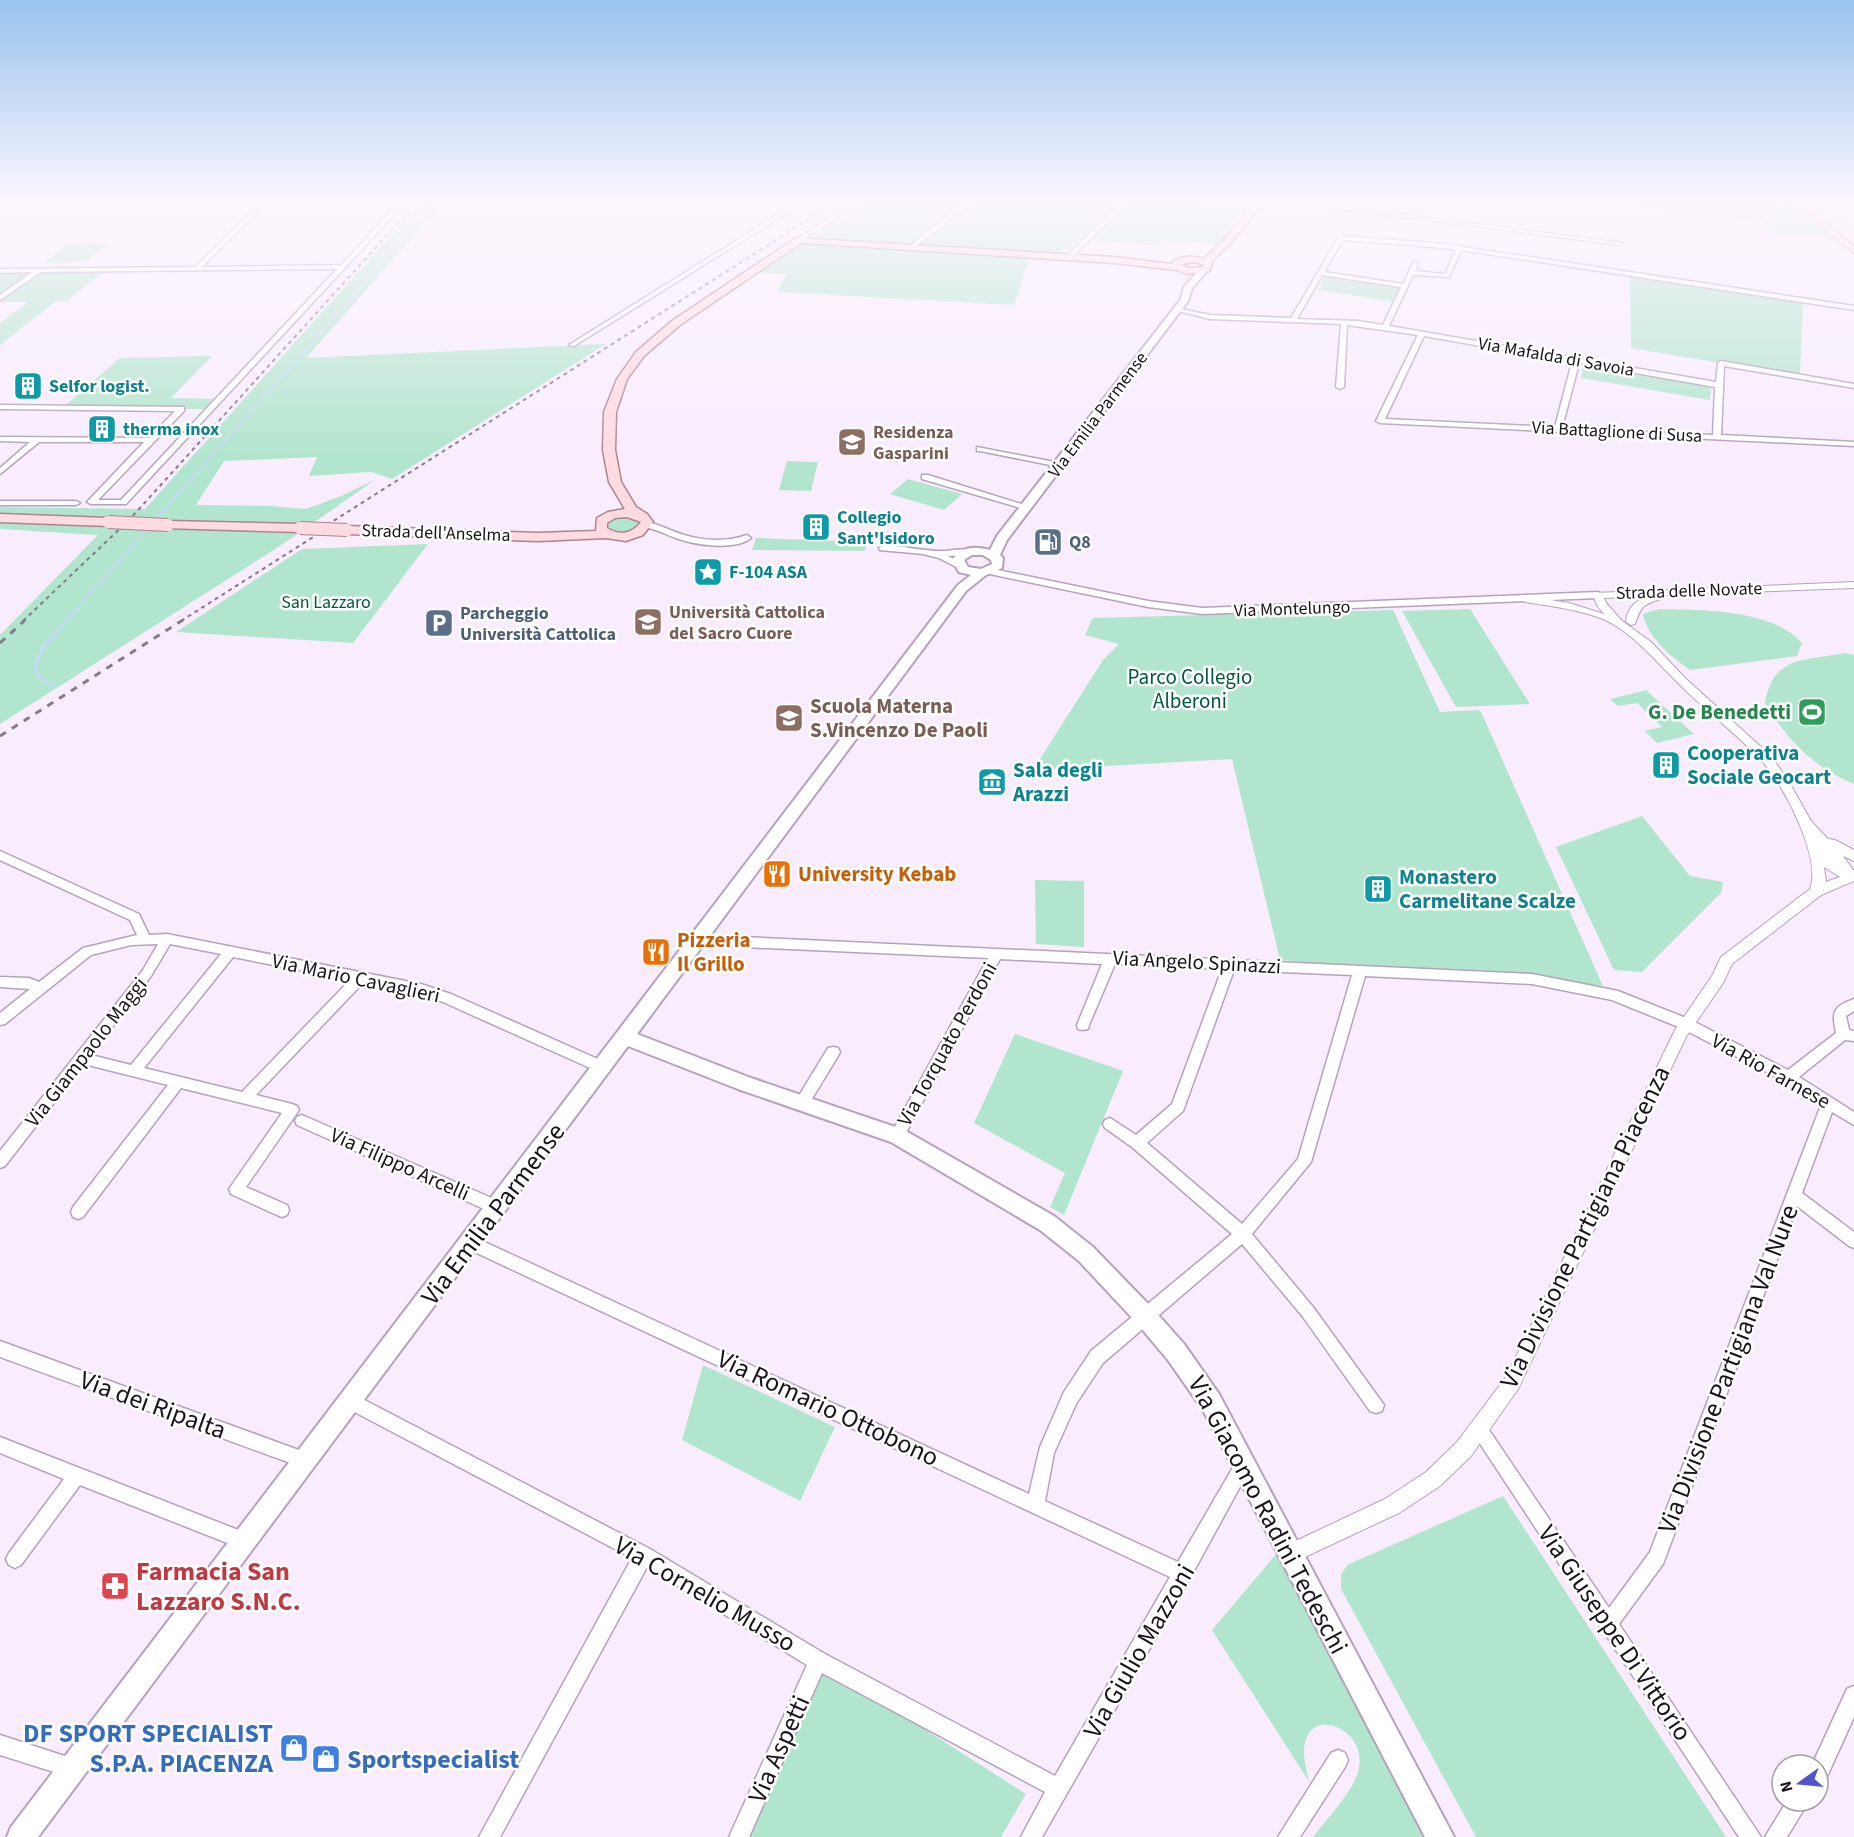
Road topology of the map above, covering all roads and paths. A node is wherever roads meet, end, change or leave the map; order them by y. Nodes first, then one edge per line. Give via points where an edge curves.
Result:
1 (1188, 287) edge
2 (15, 288) edge
3 (322, 288) edge
4 (664, 288) edge
5 (728, 288) edge
6 (1312, 288) edge
7 (1404, 288) edge
8 (1718, 288) edge
9 (0, 298) edge
10 (1185, 299) junction
11 (1854, 308) edge
12 (1177, 310) junction
13 (1195, 315) junction
14 (1236, 317) junction
15 (1293, 320) junction
16 (1168, 322) junction
17 (1344, 322) junction
18 (1385, 328) junction
19 (1422, 334) junction
20 (572, 345) dead end
21 (1576, 360) junction
22 (1719, 385) junction
23 (1854, 386) edge
24 (1340, 387) dead end
25 (0, 407) edge
26 (1558, 429) junction
27 (1717, 436) junction
28 (0, 439) edge
29 (36, 440) junction
30 (152, 440) junction
31 (1854, 444) edge
32 (980, 449) dead end
33 (1060, 465) junction
34 (0, 472) edge
35 (926, 477) dead end
36 (615, 482) junction
37 (0, 503) edge
38 (76, 503) dead end
39 (1027, 507) junction
40 (637, 514) junction
41 (0, 518) edge
42 (604, 519) junction
43 (647, 525) junction
44 (606, 534) junction
45 (525, 536) junction
46 (747, 538) dead end
47 (1002, 539) junction
48 (883, 548) dead end
49 (971, 551) junction
50 (935, 554) junction
51 (996, 558) junction
52 (985, 572) junction
53 (961, 574) junction
54 (1062, 584) junction
55 (1854, 585) edge
56 (1677, 591) junction
57 (1598, 595) junction
58 (1524, 599) junction
59 (1617, 622) junction
60 (1631, 622) junction
61 (1647, 644) junction
62 (1818, 843) junction
63 (0, 855) edge
64 (1854, 856) edge
65 (1852, 877) edge
66 (1816, 892) junction
67 (145, 939) junction
68 (167, 939) junction
69 (700, 940) junction
70 (230, 952) junction
71 (997, 953) junction
72 (1111, 958) junction
73 (1230, 964) junction
74 (1360, 970) junction
75 (361, 977) junction
76 (0, 981) edge
77 (38, 988) junction
78 (1854, 1004) edge
79 (0, 1020) edge
80 (1686, 1024) junction
81 (1083, 1025) dead end
82 (1849, 1036) edge
83 (625, 1037) junction
84 (834, 1052) dead end
85 (81, 1058) junction
86 (604, 1068) junction
87 (134, 1071) junction
88 (1789, 1077) junction
89 (178, 1082) junction
90 (244, 1099) junction
91 (1829, 1103) junction
92 (802, 1104) junction
93 (1854, 1119) edge
94 (302, 1120) dead end
95 (1110, 1124) dead end
96 (897, 1136) junction
97 (1137, 1143) junction
98 (0, 1162) edge
99 (1794, 1195) junction
100 (498, 1208) junction
101 (282, 1210) dead end
102 (78, 1212) dead end
103 (1243, 1234) junction
104 (1854, 1241) edge
105 (471, 1243) junction
106 (1144, 1316) junction
107 (0, 1349) edge
108 (351, 1401) junction
109 (1376, 1405) dead end
110 (1479, 1430) junction
111 (0, 1445) edge
112 (307, 1461) junction
113 (1245, 1463) junction
114 (77, 1475) junction
115 (1036, 1504) junction
116 (246, 1541) junction
117 (1292, 1553) junction
118 (644, 1555) junction
119 (15, 1559) dead end
120 (1183, 1574) junction
121 (1608, 1624) junction
122 (818, 1660) junction
123 (1854, 1696) edge
124 (0, 1745) edge
125 (1828, 1753) edge
126 (1338, 1760) dead end
127 (73, 1768) junction
128 (1059, 1789) junction
129 (1791, 1813) edge
130 (21, 1837) edge
131 (489, 1837) edge
132 (739, 1837) edge
133 (1031, 1837) edge
134 (1288, 1837) edge
135 (1440, 1837) edge
136 (1751, 1837) edge
137 (1775, 1837) edge

1 - 10 main road, Via Emilia Parmense
2 - 9 street
3 - 30 street via 123,502 91,502
4 - 20 street
5 - 36 main road via 676,323 629,368 615,394 608,422
6 - 15 street
7 - 18 street
8 - 11 street
10 - 12 main road, Via Emilia Parmense
10 - 14 street, Via Mafalda di Savoia via 1198,309
12 - 13 street, Via Mafalda di Savoia
12 - 16 main road, Via Emilia Parmense
13 - 14 street, Via Mafalda di Savoia
13 - 16 street, Via Mafalda di Savoia via 1174,317
14 - 15 street, Via Mafalda di Savoia
15 - 17 street, Via Mafalda di Savoia
16 - 33 main road, Via Emilia Parmense
17 - 18 street, Via Mafalda di Savoia
17 - 24 street
18 - 19 street, Via Mafalda di Savoia
19 - 21 street, Via Mafalda di Savoia
19 - 26 street, Via Battaglione di Susa via 1380,421
21 - 22 street, Via Mafalda di Savoia
21 - 26 street
22 - 23 street via 1721,363
22 - 27 street
25 - 30 street via 181,409
26 - 27 street, Via Battaglione di Susa
27 - 31 street, Via Battaglione di Susa
28 - 29 street
29 - 30 street
29 - 34 street
32 - 33 street
33 - 39 main road, Via Emilia Parmense
35 - 39 street
36 - 40 main road
36 - 42 main road
37 - 38 street
39 - 47 main road, Via Emilia Parmense
40 - 42 main road, Strada dell'Anselma via 621,513
40 - 43 main road
41 - 45 main road, Strada dell'Anselma, bridge
42 - 44 main road via 600,526
42 - 45 main road, Strada dell'Anselma
43 - 44 main road, Strada dell'Anselma via 631,536
43 - 46 street via 709,542 738,543
44 - 45 main road, Strada dell'Anselma
47 - 49 main road, Via Emilia Parmense
47 - 51 main road, Via Emilia Parmense
48 - 50 street
49 - 50 street
49 - 51 main road
49 - 53 main road, Via Emilia Parmense via 958,560
50 - 53 street
51 - 52 main road, Via Emilia Parmense via 996,567
51 - 54 street, Via Montelungo
52 - 53 main road, Via Emilia Parmense
52 - 53 main road
52 - 54 street, Via Montelungo
53 - 69 main road, Via Emilia Parmense
54 - 58 street, Via Montelungo via 1155,606 1202,611
55 - 56 street, Strada delle Novate
56 - 57 street, Strada delle Novate
56 - 60 street via 1642,602 1632,613
57 - 58 street, Strada delle Novate
57 - 59 street
57 - 60 street
58 - 59 street via 1589,610
59 - 61 street
60 - 61 street
61 - 62 street via 1767,759
62 - 64 street
62 - 65 street via 1828,863
62 - 66 street via 1820,881
63 - 67 street via 135,917
65 - 66 street, Via Divisione Partigiana Piacenza
66 - 80 street, Via Divisione Partigiana Piacenza via 1726,961
67 - 68 street, Via Mario Cavaglieri
67 - 77 street, Via Mario Cavaglieri via 87,951
68 - 70 street, Via Mario Cavaglieri
68 - 85 street, Via Giampaolo Maggi via 147,972
69 - 71 street, Via Angelo Spinazzi
69 - 83 main road, Via Emilia Parmense
70 - 75 street, Via Mario Cavaglieri
70 - 87 street
71 - 72 street, Via Angelo Spinazzi
71 - 96 street, Via Torquato Perdoni
72 - 73 street, Via Angelo Spinazzi
72 - 81 street
73 - 74 street, Via Angelo Spinazzi
73 - 97 street via 1178,1107
74 - 80 street, Via Angelo Spinazzi via 1532,979 1614,995
74 - 103 street via 1304,1162
75 - 86 street, Via Mario Cavaglieri via 447,998
75 - 90 street
76 - 77 street via 29,983
77 - 79 street, Via Mario Cavaglieri
78 - 82 street via 1839,1014
80 - 88 street, Via Rio Farnese
80 - 110 street, Via Divisione Partigiana Piacenza via 1512,1383
82 - 88 street
83 - 86 main road, Via Emilia Parmense
83 - 92 main road, Via Giacomo Radini Tedeschi
84 - 92 street
85 - 87 street
85 - 98 street, Via Giampaolo Maggi
86 - 100 main road, Via Emilia Parmense
87 - 89 street
88 - 91 street, Via Rio Farnese
89 - 90 street
89 - 102 street
90 - 101 street via 292,1110 236,1189
91 - 93 street, Via Rio Farnese
91 - 99 street, Via Divisione Partigiana Val Nure
92 - 96 main road, Via Giacomo Radini Tedeschi
94 - 100 street, Via Filippo Arcelli
95 - 97 street
96 - 106 main road, Via Giacomo Radini Tedeschi via 1047,1223 1086,1254
97 - 103 street
99 - 104 street
99 - 121 street, Via Divisione Partigiana Val Nure via 1657,1558
100 - 105 main road, Via Emilia Parmense
103 - 106 street
103 - 109 street via 1308,1312
105 - 108 main road, Via Emilia Parmense
105 - 115 street, Via Romario Ottobono
106 - 113 main road, Via Giacomo Radini Tedeschi via 1192,1373
106 - 115 street via 1097,1357 1070,1398 1046,1453
107 - 112 street, Via dei Ripalta
108 - 112 main road, Via Emilia Parmense
108 - 118 street, Via Cornelio Musso
110 - 117 street, Via Divisione Partigiana Piacenza via 1433,1479 1368,1519
110 - 121 street, Via Giuseppe Di Vittorio
111 - 114 street
112 - 116 main road, Via Emilia Parmense
113 - 117 main road, Via Giacomo Radini Tedeschi
113 - 120 street, Via Giulio Mazzoni
114 - 116 street
114 - 119 street
115 - 120 street, Via Romario Ottobono
116 - 127 main road, Via Emilia Parmense
117 - 135 main road, Via Giacomo Radini Tedeschi
118 - 122 street, Via Cornelio Musso
118 - 131 street
120 - 128 street, Via Giulio Mazzoni
121 - 136 street, Via Giuseppe Di Vittorio
122 - 128 street, Via Cornelio Musso
122 - 132 street, Via Aspetti
123 - 125 street
124 - 127 street
126 - 134 street
127 - 130 main road, Via Emilia Parmense
128 - 133 street, Via Giulio Mazzoni
129 - 137 street

